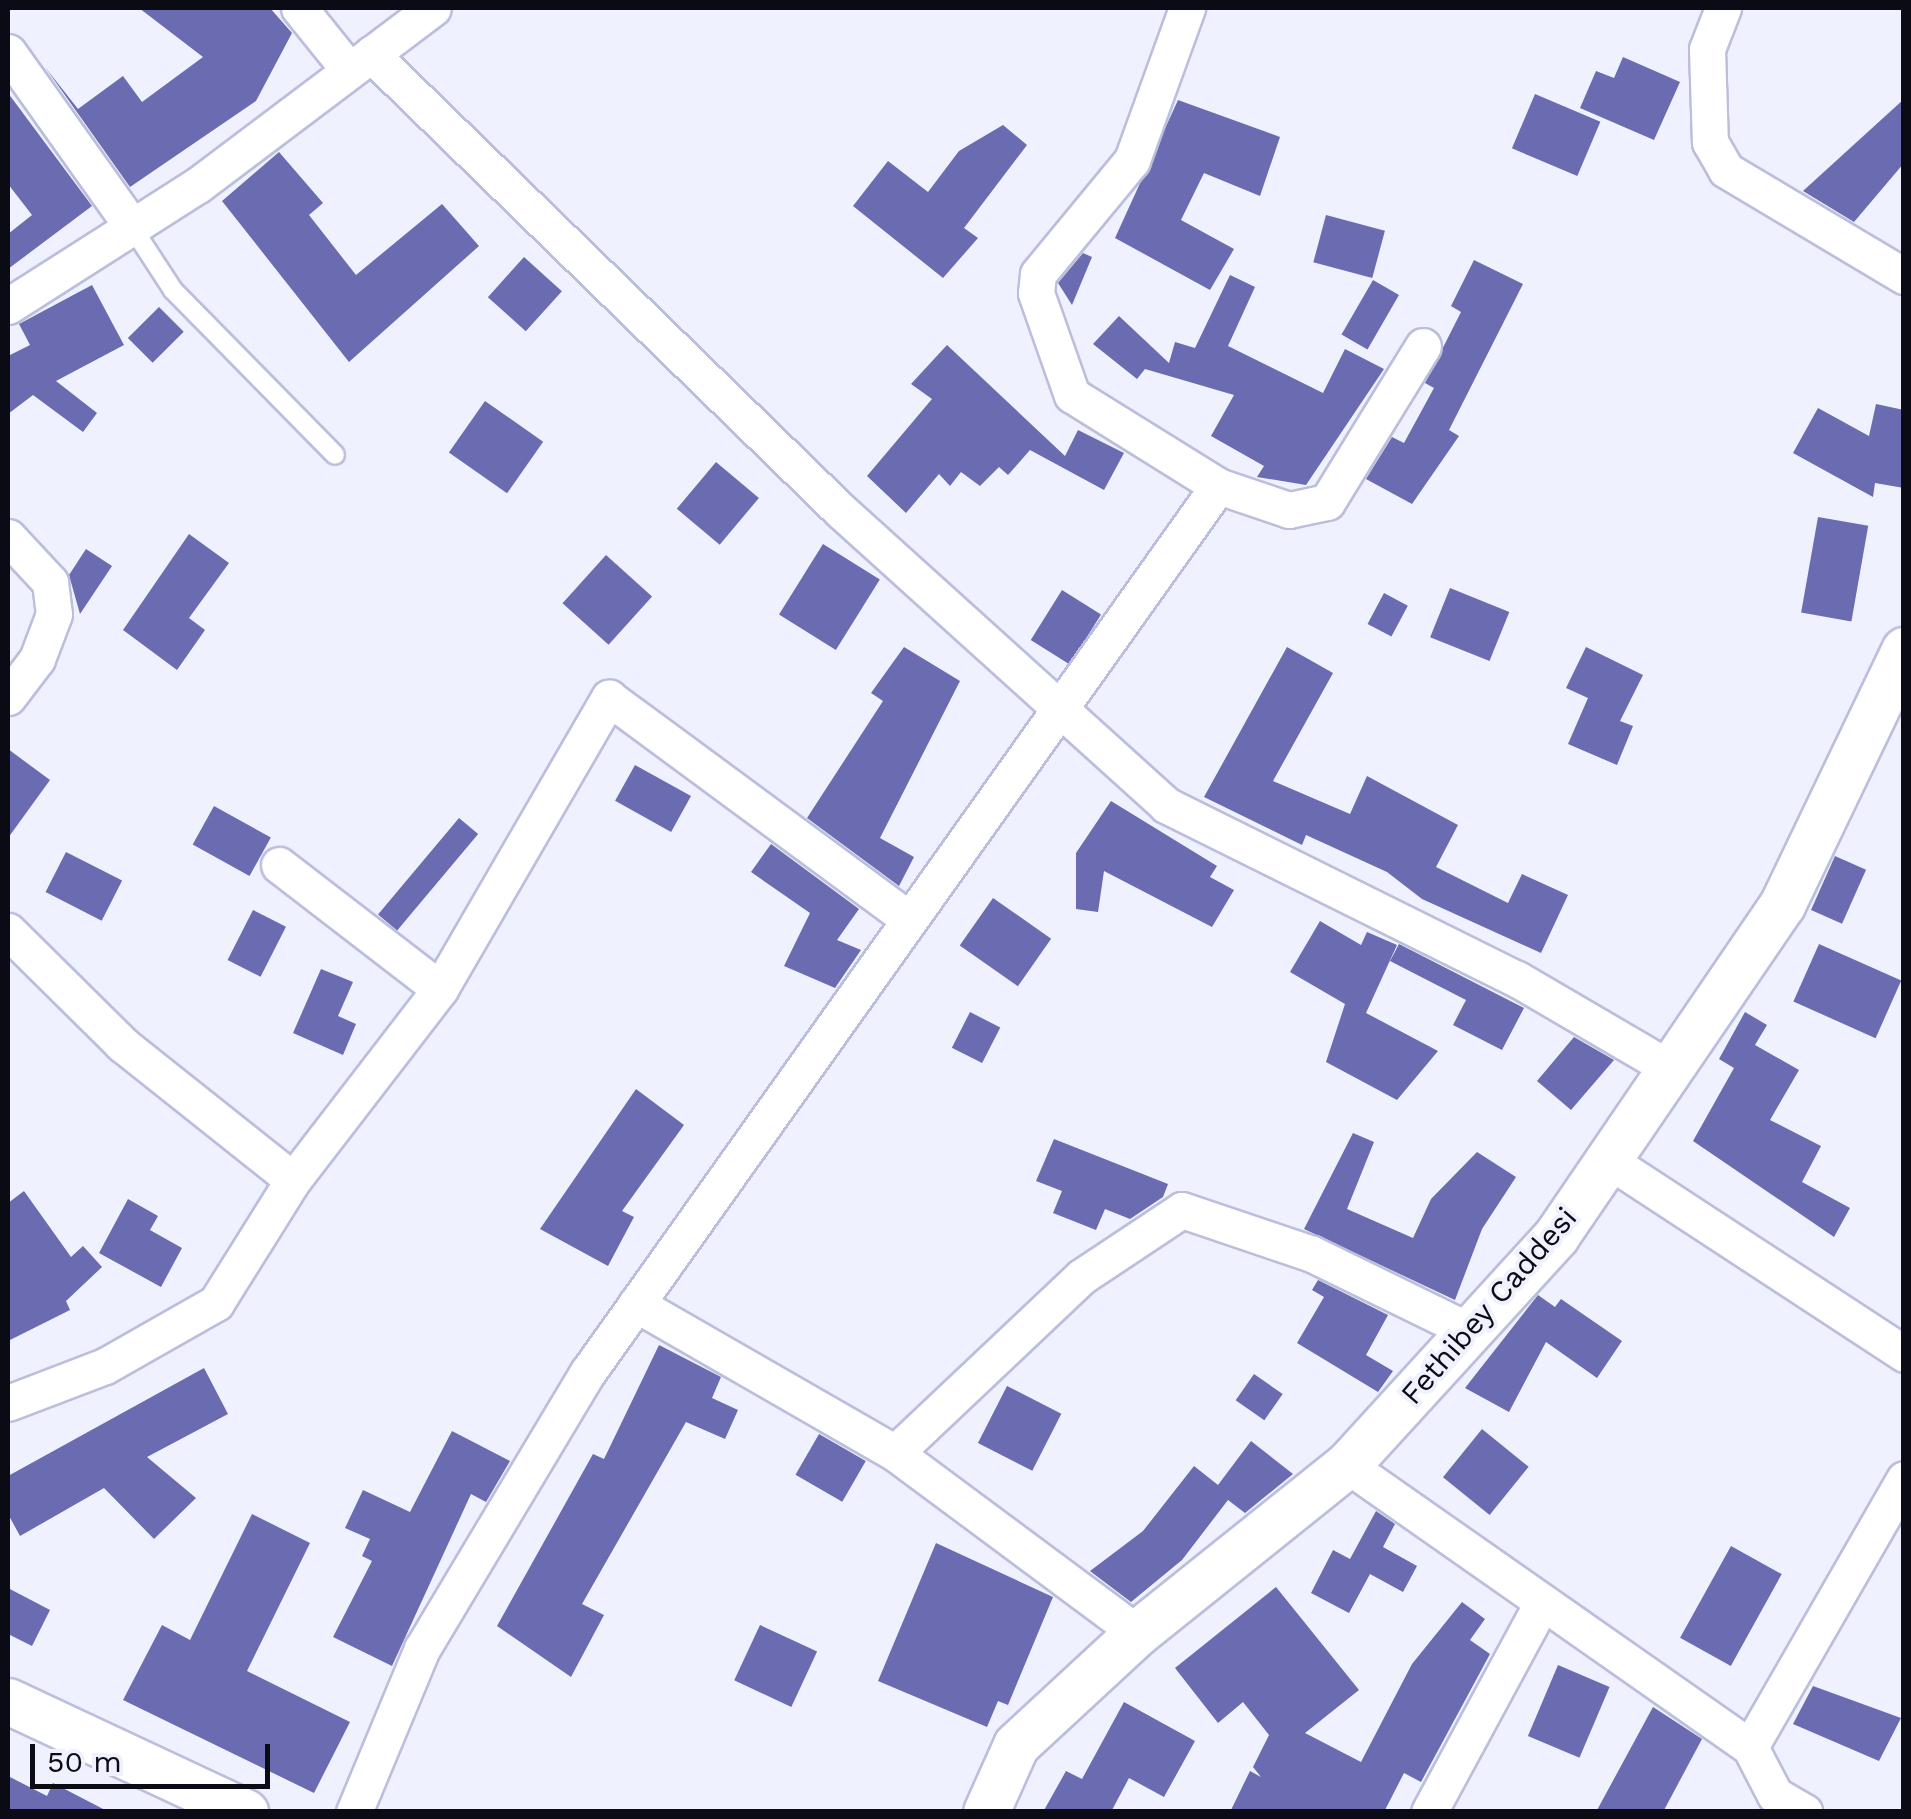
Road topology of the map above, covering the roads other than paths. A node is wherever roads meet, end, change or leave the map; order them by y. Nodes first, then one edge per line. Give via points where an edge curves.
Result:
1 (299, 8) edge
2 (432, 8) edge
3 (1187, 8) edge
4 (1723, 8) edge
5 (8, 52) edge
6 (360, 62) junction
7 (129, 222) junction
8 (1904, 276) edge
9 (8, 306) edge
10 (1423, 346) dead end
11 (335, 455) dead end
12 (1218, 486) junction
13 (8, 537) edge
14 (1900, 668) edge
15 (8, 697) edge
16 (1059, 707) junction
17 (279, 865) dead end
18 (906, 917) junction
19 (8, 931) edge
20 (440, 989) junction
21 (1671, 1068) junction
22 (1608, 1160) junction
23 (293, 1180) junction
24 (636, 1304) junction
25 (1472, 1332) junction
26 (1904, 1354) edge
27 (8, 1403) edge
28 (895, 1453) junction
29 (1347, 1465) junction
30 (1904, 1479) edge
31 (1541, 1605) junction
32 (1137, 1633) junction
33 (8, 1700) edge
34 (1750, 1748) junction
35 (1780, 1806) edge
36 (245, 1812) edge
37 (354, 1812) edge
38 (986, 1812) edge
39 (1429, 1812) edge

1 - 6 street
2 - 6 street
3 - 12 street via 1132,160 1061,237 1036,294 1072,395
4 - 8 street via 1707,49 1710,142 1726,170
5 - 7 street
6 - 7 street via 198,185
6 - 16 street
7 - 9 street
7 - 11 lane via 173,290
10 - 12 street via 1327,502 1289,510
12 - 16 street
13 - 15 street via 50,582 54,614 37,660
14 - 21 street, Fethibey Caddesi via 1782,906
16 - 18 street
16 - 21 street via 1166,804 1517,978
17 - 20 street
18 - 20 street via 608,698
18 - 24 street
19 - 23 street via 122,1044
20 - 23 street
21 - 22 street, Fethibey Caddesi
22 - 25 street, Fethibey Caddesi
22 - 26 street
23 - 27 street via 216,1303 105,1366
24 - 28 street
24 - 37 street via 422,1649
25 - 28 street via 1312,1254 1182,1210 1081,1277
25 - 29 street, Fethibey Caddesi
28 - 32 street
29 - 31 street
29 - 32 street, Fethibey Caddesi
30 - 34 street
31 - 34 street
31 - 39 street
32 - 38 street, Fethibey Caddesi via 1016,1746
33 - 36 street
34 - 35 street

